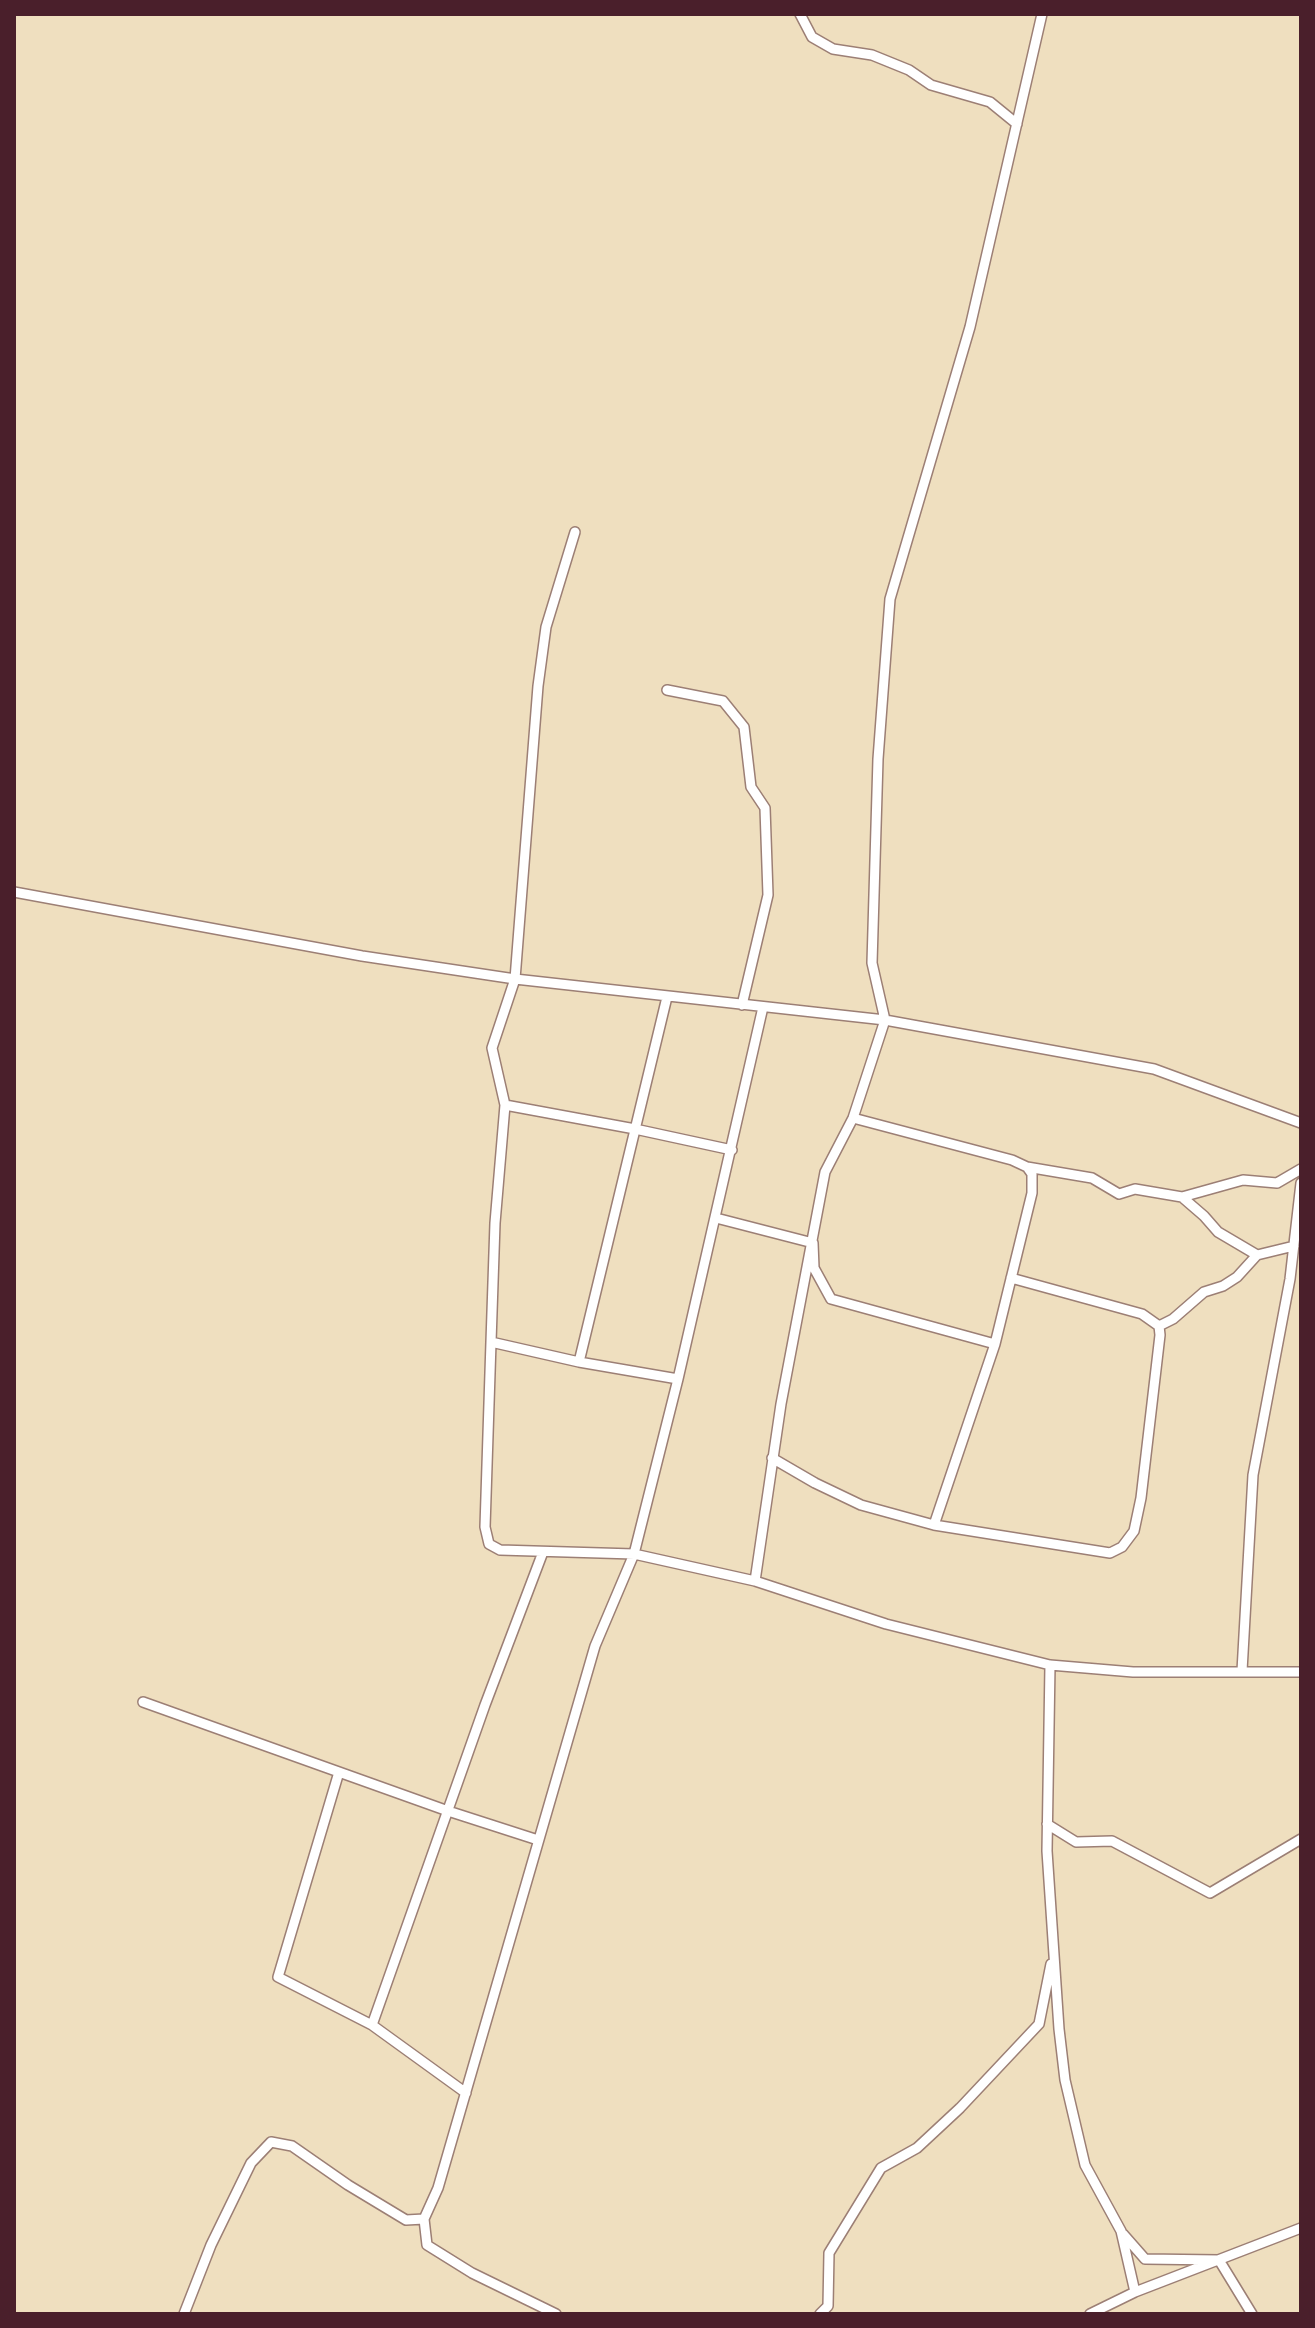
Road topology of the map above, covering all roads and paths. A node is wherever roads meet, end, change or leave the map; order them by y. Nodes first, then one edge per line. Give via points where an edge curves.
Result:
1 (800, 14) edge
2 (1042, 14) edge
3 (1017, 124) junction
4 (575, 532) dead end
5 (667, 690) dead end
6 (14, 892) edge
7 (515, 979) junction
8 (667, 997) junction
9 (742, 1005) junction
10 (763, 1007) junction
11 (885, 1020) junction
12 (505, 1105) junction
13 (853, 1118) junction
14 (1301, 1123) edge
15 (635, 1129) junction
16 (732, 1150) junction
17 (1027, 1167) junction
18 (1301, 1169) edge
19 (1301, 1183) edge
20 (1182, 1197) junction
21 (716, 1218) junction
22 (813, 1243) junction
23 (1294, 1246) junction
24 (1257, 1255) junction
25 (1011, 1278) junction
26 (1290, 1279) junction
27 (1301, 1281) edge
28 (1159, 1326) junction
29 (491, 1342) junction
30 (995, 1344) junction
31 (579, 1362) junction
32 (678, 1379) junction
33 (772, 1458) junction
34 (934, 1525) junction
35 (543, 1552) junction
36 (634, 1554) junction
37 (755, 1581) junction
38 (1050, 1665) junction
39 (1242, 1671) junction
40 (1301, 1672) edge
41 (143, 1702) dead end
42 (339, 1772) junction
43 (448, 1811) junction
44 (1047, 1824) junction
45 (1301, 1839) edge
46 (538, 1840) junction
47 (1054, 1950) junction
48 (372, 2025) junction
49 (466, 2093) junction
50 (424, 2219) junction
51 (1301, 2228) edge
52 (1121, 2231) junction
53 (1219, 2260) junction
54 (1135, 2292) junction
55 (184, 2314) edge
56 (556, 2314) edge
57 (820, 2314) edge
58 (1090, 2314) edge
59 (1252, 2314) edge

1 - 3 street via 812,37 833,49 872,55 931,85 990,102
2 - 3 street
3 - 11 street via 970,327 890,599 878,759 872,963
4 - 7 street via 546,627 538,686
5 - 9 street via 723,701 744,727 751,787 765,808 768,895
6 - 7 street
7 - 8 street
7 - 12 street via 492,1048
8 - 9 street
8 - 15 street
9 - 10 street
10 - 11 street
10 - 16 street
11 - 13 street
11 - 14 street via 1154,1069
12 - 15 street
12 - 29 street
13 - 17 street
13 - 22 street via 825,1172
15 - 16 street
15 - 31 street
16 - 21 street
17 - 20 street via 1092,1178 1119,1194 1135,1189
17 - 25 street via 1032,1193
18 - 20 street via 1277,1183 1243,1180
19 - 23 street
20 - 24 street via 1218,1232
21 - 22 street
21 - 32 street
22 - 30 street via 814,1268 831,1299
22 - 33 street
23 - 24 street
23 - 26 street
24 - 28 street via 1237,1277 1204,1292
25 - 28 street via 1142,1314
25 - 30 street
26 - 27 street
26 - 39 street via 1253,1475
28 - 34 street via 1141,1498 1134,1531 1122,1547 1110,1553
29 - 31 street
29 - 35 street via 486,1536 500,1550
30 - 34 street
31 - 32 street
32 - 36 street
33 - 34 street via 861,1505
33 - 37 street
35 - 36 street
35 - 43 street
36 - 37 street
36 - 46 street via 595,1646
37 - 38 street via 886,1624
38 - 39 street via 1133,1672
38 - 44 street
39 - 40 street
41 - 42 street
42 - 43 street
42 - 48 street via 278,1977
43 - 46 street
43 - 48 street
44 - 45 street via 1076,1842 1112,1841 1210,1893
44 - 47 street
46 - 49 street
47 - 52 street via 1065,2080 1085,2165
47 - 57 street via 1039,2024 917,2148 881,2168 829,2253 828,2306
48 - 49 street
49 - 50 street
50 - 55 street via 406,2220 292,2146 271,2142 251,2163
50 - 56 street via 427,2245
51 - 53 street
52 - 53 street via 1145,2259
52 - 54 street
53 - 54 street
53 - 59 street
54 - 58 street

